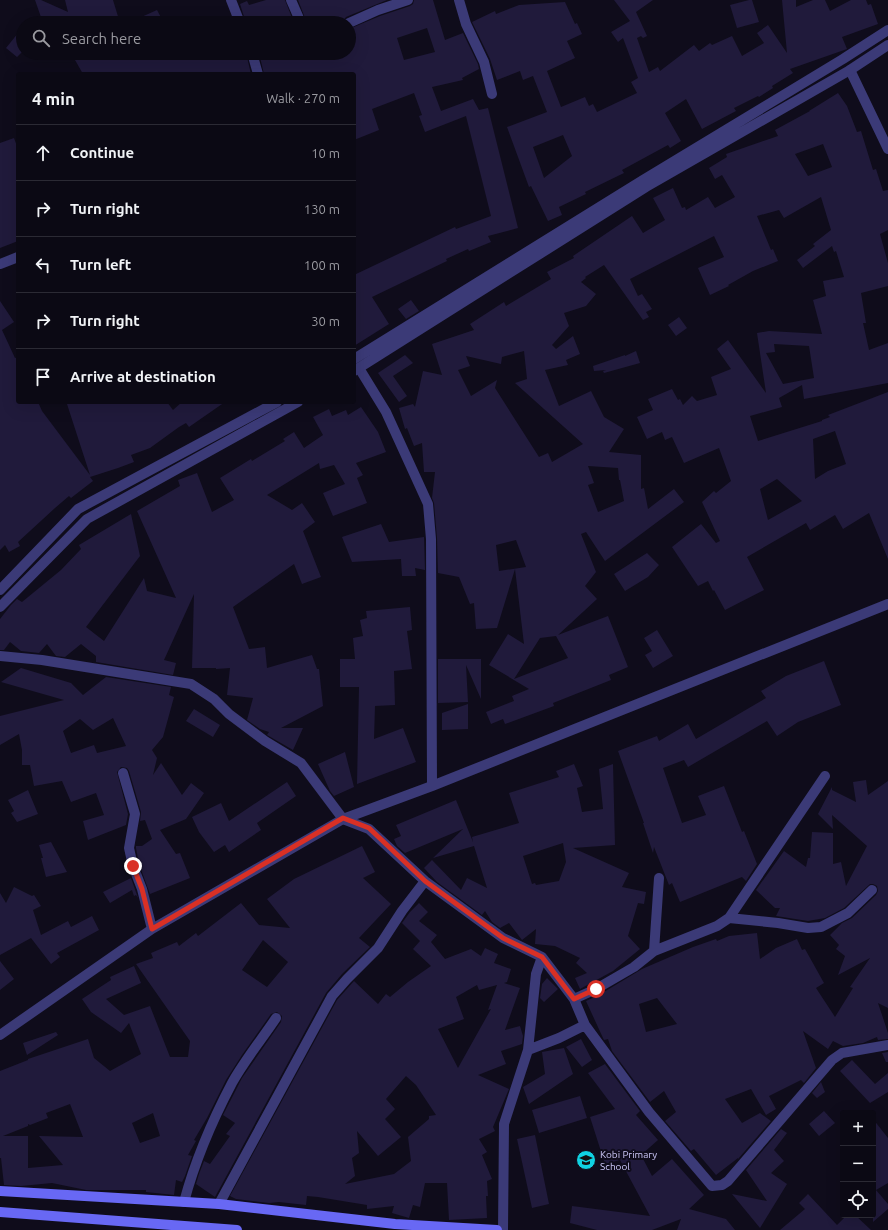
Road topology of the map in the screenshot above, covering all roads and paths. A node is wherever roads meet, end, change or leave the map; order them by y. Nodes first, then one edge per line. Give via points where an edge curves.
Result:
1 (232, 0) edge
2 (291, 0) edge
3 (408, 0) edge
4 (459, 0) edge
5 (238, 16) edge
6 (298, 16) edge
7 (356, 21) edge
8 (888, 30) edge
9 (888, 45) edge
10 (254, 60) edge
11 (850, 70) junction
12 (257, 72) edge
13 (492, 94) dead end
14 (888, 149) edge
15 (16, 258) edge
16 (0, 264) edge
17 (356, 366) edge
18 (273, 404) edge
19 (294, 404) edge
20 (0, 590) edge
21 (888, 604) edge
22 (0, 607) edge
23 (0, 656) edge
24 (123, 772) dead end
25 (825, 776) dead end
26 (432, 786) junction
27 (343, 818) junction
28 (659, 878) dead end
29 (425, 881) junction
30 (872, 890) dead end
31 (729, 918) junction
32 (152, 929) junction
33 (654, 951) junction
34 (542, 957) junction
35 (574, 999) junction
36 (276, 1018) dead end
37 (585, 1025) junction
38 (0, 1035) edge
39 (888, 1045) edge
40 (528, 1050) junction
41 (0, 1191) edge
42 (184, 1202) junction
43 (219, 1204) junction
44 (0, 1212) edge
45 (178, 1227) edge
46 (452, 1229) edge
47 (237, 1230) edge
48 (497, 1230) edge
49 (503, 1230) edge

1 - 5 street
2 - 6 street
3 - 7 street
4 - 13 street via 466,24 484,62
8 - 17 street via 643,180
9 - 11 street
10 - 12 street
11 - 14 street
11 - 17 street via 646,187
15 - 16 street
17 - 26 street via 386,412 428,504 431,547
18 - 20 street via 78,508
19 - 22 street via 87,519
21 - 26 street
23 - 27 street via 42,660 191,684 214,699 229,714 265,741 301,763
24 - 32 street via 135,814 129,848
25 - 31 street
26 - 27 street
27 - 29 street via 369,828
27 - 32 street
28 - 33 street
29 - 34 street via 503,938
29 - 43 street via 378,948 332,996
30 - 31 street via 848,914 821,927 808,928
31 - 33 street via 717,926
32 - 38 street
33 - 35 street via 634,967
34 - 35 street
34 - 40 street via 536,974
35 - 37 street
36 - 42 street via 232,1083 194,1168
37 - 39 street via 649,1112 712,1186 728,1181 832,1060 842,1053
37 - 40 street
40 - 49 street via 504,1124
41 - 42 main road
42 - 43 main road
43 - 46 main road
44 - 45 main road
45 - 47 main road
46 - 48 main road

